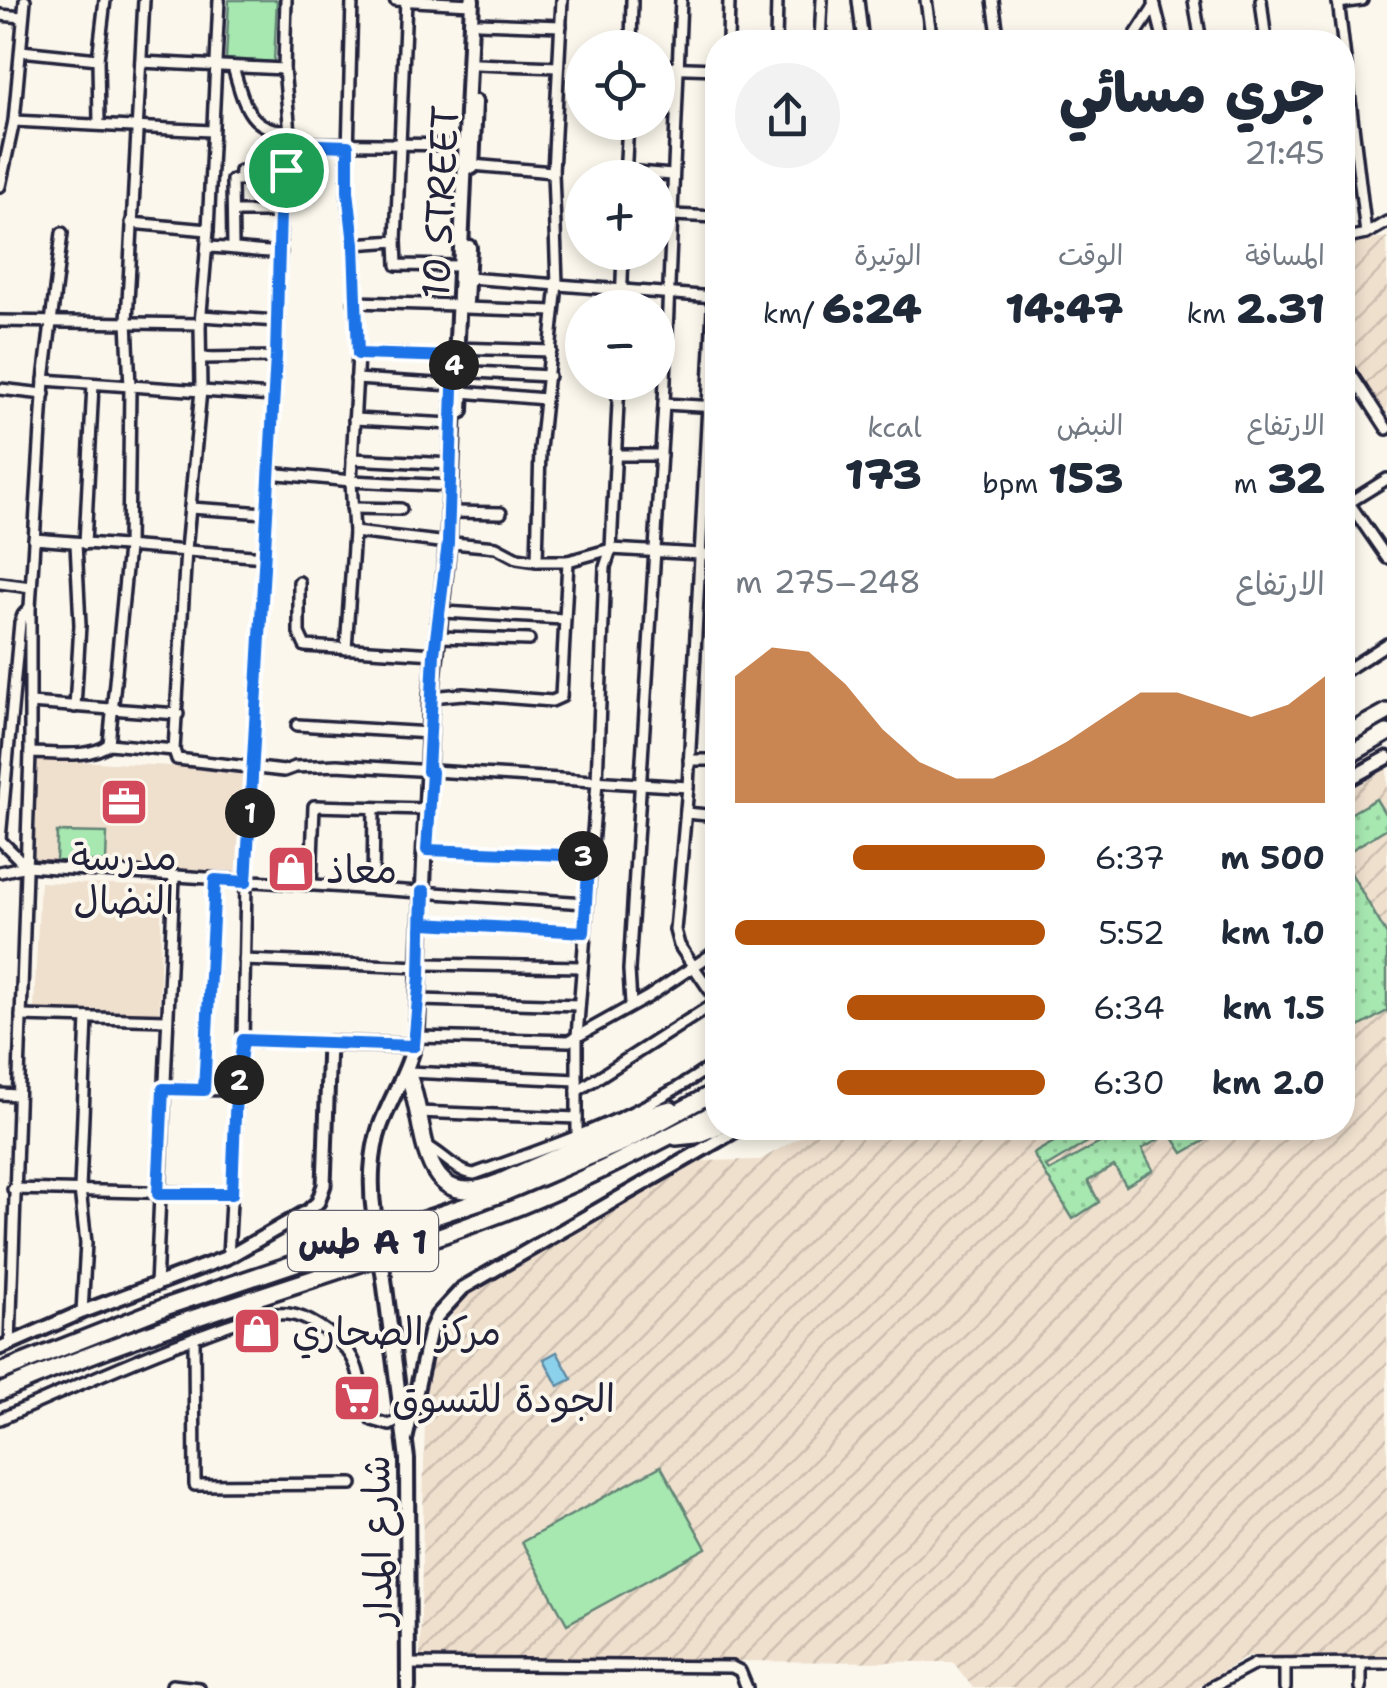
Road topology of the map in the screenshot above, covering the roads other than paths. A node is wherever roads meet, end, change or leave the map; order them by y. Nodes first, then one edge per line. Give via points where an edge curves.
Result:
1 (25, 0) edge
2 (105, 0) edge
3 (144, 0) edge
4 (218, 0) edge
5 (286, 0) edge
6 (352, 0) edge
7 (394, 0) edge
8 (406, 0) edge
9 (562, 0) edge
10 (632, 0) edge
11 (681, 0) edge
12 (729, 0) edge
13 (777, 0) edge
14 (822, 0) edge
15 (858, 0) edge
16 (926, 0) edge
17 (994, 0) edge
18 (1194, 0) edge
19 (1260, 0) edge
20 (1362, 0) edge
21 (474, 1) edge
22 (1338, 1) edge
23 (1154, 3) edge
24 (0, 15) edge
25 (24, 17) junction
26 (479, 23) junction
27 (561, 26) junction
28 (631, 30) edge
29 (728, 30) edge
30 (776, 30) edge
31 (821, 30) edge
32 (860, 30) edge
33 (930, 30) edge
34 (998, 30) edge
35 (1138, 30) edge
36 (1161, 30) edge
37 (1199, 30) edge
38 (1264, 30) edge
39 (1342, 30) edge
40 (21, 51) junction
41 (98, 58) junction
42 (141, 62) junction
43 (476, 64) junction
44 (217, 66) junction
45 (233, 66) junction
46 (558, 67) junction
47 (677, 68) junction
48 (284, 69) junction
49 (705, 69) edge
50 (14, 120) junction
51 (99, 124) junction
52 (135, 126) junction
53 (288, 130) junction
54 (211, 131) junction
55 (1355, 141) edge
56 (291, 144) junction
57 (469, 145) junction
58 (348, 146) junction
59 (402, 146) junction
60 (673, 160) edge
61 (472, 165) junction
62 (286, 170) junction
63 (553, 172) junction
64 (0, 186) edge
65 (234, 212) junction
66 (280, 212) junction
67 (675, 215) edge
68 (705, 216) edge
69 (1387, 222) edge
70 (131, 223) junction
71 (208, 230) junction
72 (62, 234) dead end
73 (1366, 234) junction
74 (1355, 236) edge
75 (396, 242) junction
76 (354, 244) junction
77 (233, 247) junction
78 (207, 248) junction
79 (281, 252) junction
80 (463, 272) junction
81 (557, 284) junction
82 (606, 290) edge
83 (675, 294) edge
84 (705, 296) edge
85 (354, 302) junction
86 (461, 306) junction
87 (554, 312) junction
88 (201, 320) junction
89 (0, 321) edge
90 (51, 321) junction
91 (277, 321) junction
92 (127, 322) junction
93 (552, 350) junction
94 (358, 354) junction
95 (276, 356) junction
96 (202, 358) junction
97 (457, 367) junction
98 (549, 376) junction
99 (356, 378) junction
100 (44, 380) junction
101 (1355, 380) edge
102 (93, 384) junction
103 (130, 388) junction
104 (0, 390) edge
105 (201, 390) junction
106 (44, 394) junction
107 (274, 396) junction
108 (545, 399) junction
109 (619, 400) edge
110 (664, 400) edge
111 (664, 404) junction
112 (705, 406) edge
113 (354, 419) junction
114 (452, 424) junction
115 (705, 427) edge
116 (1387, 429) edge
117 (617, 456) junction
118 (661, 456) junction
119 (352, 459) junction
120 (452, 464) junction
121 (268, 473) junction
122 (1387, 479) edge
123 (351, 481) junction
124 (450, 486) junction
125 (1355, 499) edge
126 (190, 508) junction
127 (352, 508) junction
128 (401, 509) dead end
129 (455, 512) junction
130 (266, 513) junction
131 (501, 513) dead end
132 (1355, 517) edge
133 (354, 532) junction
134 (34, 539) junction
135 (81, 543) junction
136 (450, 543) junction
137 (128, 548) junction
138 (612, 549) junction
139 (186, 550) junction
140 (654, 553) junction
141 (699, 554) junction
142 (705, 555) edge
143 (265, 557) junction
144 (1387, 558) edge
145 (537, 561) junction
146 (568, 562) junction
147 (0, 582) edge
148 (300, 582) dead end
149 (31, 587) junction
150 (30, 607) junction
151 (444, 612) junction
152 (562, 619) junction
153 (442, 637) junction
154 (529, 640) dead end
155 (1387, 644) edge
156 (346, 649) junction
157 (434, 654) junction
158 (1355, 665) edge
159 (434, 696) junction
160 (30, 703) junction
161 (76, 706) junction
162 (113, 708) junction
163 (1387, 712) edge
164 (178, 714) junction
165 (297, 725) dead end
166 (1355, 730) edge
167 (430, 733) junction
168 (1387, 734) edge
169 (109, 744) junction
170 (174, 750) junction
171 (1355, 752) edge
172 (30, 753) junction
173 (1387, 758) edge
174 (689, 760) junction
175 (705, 760) edge
176 (252, 768) junction
177 (430, 771) junction
178 (1355, 776) edge
179 (597, 782) junction
180 (641, 785) junction
181 (688, 788) junction
182 (2, 790) edge
183 (374, 808) junction
184 (424, 809) junction
185 (686, 813) junction
186 (705, 815) edge
187 (0, 839) edge
188 (427, 850) junction
189 (589, 856) junction
190 (26, 866) junction
191 (0, 872) edge
192 (174, 878) junction
193 (215, 880) junction
194 (246, 882) junction
195 (311, 884) junction
196 (372, 888) junction
197 (424, 891) junction
198 (586, 903) junction
199 (424, 923) junction
200 (584, 932) junction
201 (705, 959) edge
202 (244, 960) junction
203 (422, 966) junction
204 (696, 966) junction
205 (582, 967) junction
206 (705, 981) edge
207 (422, 1000) junction
208 (632, 1004) junction
209 (579, 1005) junction
210 (705, 1008) edge
211 (20, 1016) junction
212 (86, 1018) junction
213 (167, 1020) junction
214 (577, 1036) junction
215 (243, 1040) junction
216 (417, 1042) junction
217 (329, 1043) junction
218 (705, 1069) edge
219 (409, 1074) junction
220 (577, 1086) junction
221 (163, 1089) junction
222 (204, 1090) junction
223 (236, 1090) junction
224 (0, 1094) edge
225 (18, 1095) junction
226 (705, 1097) edge
227 (694, 1103) junction
228 (418, 1112) junction
229 (578, 1118) junction
230 (705, 1118) edge
231 (705, 1132) edge
232 (578, 1133) junction
233 (666, 1137) junction
234 (719, 1140) edge
235 (423, 1144) junction
236 (374, 1153) junction
237 (13, 1189) junction
238 (80, 1189) junction
239 (158, 1194) junction
240 (232, 1194) junction
241 (228, 1256) junction
242 (156, 1286) junction
243 (82, 1312) junction
244 (194, 1337) junction
245 (5, 1346) edge
246 (0, 1372) edge
247 (0, 1392) edge
248 (403, 1415) junction
249 (0, 1420) edge
250 (406, 1438) junction
251 (352, 1484) dead end
252 (408, 1664) junction
253 (1285, 1664) junction
254 (1362, 1664) junction
255 (1387, 1664) edge
256 (172, 1685) dead end
257 (199, 1688) edge
258 (408, 1688) edge
259 (747, 1688) edge
260 (1210, 1688) edge
261 (1286, 1688) edge
262 (1361, 1688) edge

1 - 25 street
2 - 41 street
3 - 42 street
4 - 44 street
5 - 48 street
6 - 58 street
7 - 8 street
8 - 21 street
8 - 59 street
9 - 27 street
10 - 28 street
11 - 47 street
12 - 29 street
13 - 30 street
14 - 31 street
15 - 32 street
16 - 33 street
17 - 34 street
18 - 37 street
19 - 38 street
20 - 22 street
21 - 26 main road, 10 STREET
21 - 57 main road, 10 STREET
22 - 39 street
23 - 35 street
23 - 36 street
24 - 25 street
25 - 40 street
26 - 27 street
26 - 43 main road, 10 STREET
27 - 46 street
40 - 41 street
40 - 50 street
41 - 51 street
42 - 44 street
42 - 52 street
43 - 46 street
43 - 57 main road, 10 STREET
44 - 45 street
44 - 54 street
45 - 48 street
45 - 53 street via 252,117 272,131
46 - 63 street
47 - 49 street
47 - 60 street
48 - 53 street
50 - 51 street
50 - 64 street
51 - 52 street
52 - 54 street
52 - 70 street
53 - 56 street
54 - 71 street
55 - 73 street
56 - 58 street
56 - 62 street
57 - 59 street
57 - 61 main road, 10 STREET
57 - 80 main road, 10 STREET
58 - 59 street
58 - 76 street
59 - 75 street
61 - 63 street
61 - 80 main road, 10 STREET
62 - 65 street via 240,171 240,180 232,180
62 - 66 street
63 - 81 street
65 - 66 street
65 - 77 street
66 - 79 street
67 - 68 street
69 - 73 street
70 - 71 street
70 - 92 street
71 - 78 street
72 - 90 street
73 - 74 street
75 - 76 street
75 - 80 street via 397,265
76 - 85 street
77 - 78 street
77 - 79 street
78 - 88 street
79 - 91 street
80 - 81 street
80 - 86 main road, 10 STREET
81 - 82 street
81 - 87 street
83 - 84 street
85 - 86 street
85 - 94 street
86 - 87 street
86 - 97 main road, 10 STREET
87 - 93 street
88 - 91 street
88 - 92 street
88 - 96 street
89 - 90 street
90 - 92 street
90 - 100 street
91 - 95 street
92 - 103 street
93 - 97 street
93 - 98 street
94 - 97 street
94 - 99 street
95 - 96 street
95 - 107 street
96 - 105 street
97 - 98 street
97 - 99 street
97 - 108 street
97 - 114 main road, 10 STREET
97 - 129 main road, 10 STREET
98 - 108 street
99 - 113 street
100 - 102 street
100 - 106 street
101 - 116 street
102 - 103 street
102 - 135 street
103 - 105 street
103 - 137 street
104 - 106 street
105 - 107 street
105 - 126 street
106 - 134 street
107 - 121 street
108 - 145 street
109 - 117 street
110 - 111 street
111 - 112 street
111 - 118 street
113 - 114 street
113 - 119 street
114 - 120 main road, 10 STREET
115 - 141 street
117 - 118 street
117 - 138 street
118 - 140 street
119 - 120 street
119 - 123 street
120 - 124 main road, 10 STREET
121 - 123 street
121 - 130 street
122 - 125 street
123 - 124 street
123 - 127 street
124 - 136 main road, 10 STREET
126 - 130 street
126 - 139 street
127 - 128 street
127 - 133 street
129 - 131 street
129 - 136 main road, 10 STREET
130 - 143 street
132 - 144 street
133 - 136 street
133 - 156 street
134 - 135 street
134 - 149 street
135 - 137 street
135 - 161 street
136 - 145 street via 496,547
136 - 151 main road, 10 STREET
136 - 157 main road, 10 STREET
137 - 139 street
137 - 162 street
138 - 140 street
138 - 146 street
138 - 179 street via 605,567
139 - 143 street
139 - 164 street
140 - 141 street
140 - 180 street
141 - 142 street
141 - 174 street
143 - 176 street
145 - 146 street
146 - 152 street
147 - 149 street
148 - 156 street via 305,646
149 - 150 street
150 - 160 street
150 - 182 street via 20,623
151 - 152 street
151 - 153 main road, 10 STREET
152 - 159 street via 561,697
153 - 154 street
153 - 159 main road, 10 STREET
155 - 158 street
156 - 157 street
157 - 159 main road, 10 STREET
159 - 167 main road, 10 STREET
159 - 177 main road, 10 STREET
160 - 161 street
160 - 172 street
161 - 162 street
162 - 164 street
162 - 169 street
163 - 166 highway
164 - 170 street
165 - 167 street
167 - 177 main road, 10 STREET
168 - 171 highway
169 - 170 street
169 - 172 street via 89,752
170 - 176 street via 182,761
172 - 190 street
173 - 178 street
174 - 175 street
174 - 181 street
176 - 177 street
176 - 194 street
177 - 179 street
177 - 184 main road, 10 STREET
177 - 188 main road, 10 STREET
179 - 180 street
179 - 189 street
180 - 181 street
180 - 208 street
181 - 185 street
182 - 187 street
183 - 184 street
183 - 195 street via 314,806
183 - 196 street
184 - 197 main road, 10 STREET
185 - 186 street
185 - 204 street via 676,935
187 - 190 street
188 - 189 street
188 - 197 main road, 10 STREET
189 - 198 street
190 - 191 street
190 - 192 street
190 - 211 street
192 - 193 street
192 - 213 street
193 - 194 street
193 - 222 street
194 - 195 street
194 - 202 street
195 - 196 street
196 - 197 street
197 - 198 street
197 - 199 main road, 10 STREET
197 - 203 main road, 10 STREET
198 - 200 street
199 - 200 street
199 - 203 main road, 10 STREET
200 - 205 street
201 - 204 street
202 - 203 street
202 - 215 street
203 - 205 street
203 - 207 main road, 10 STREET
203 - 216 main road, 10 STREET
204 - 206 street
204 - 208 street
205 - 209 street
207 - 209 street
207 - 216 main road, 10 STREET
208 - 214 street
209 - 214 street
210 - 220 street
211 - 212 street
211 - 225 street
212 - 213 street
212 - 238 street
213 - 221 street
214 - 216 street
214 - 220 street
215 - 217 street
215 - 223 street
216 - 217 street
216 - 219 main road, 10 STREET
216 - 236 main road, 10 STREET
217 - 241 street via 318,1202
218 - 232 street
219 - 220 street
219 - 228 highway
219 - 236 main road, 10 STREET
220 - 229 street
221 - 222 street
221 - 239 street
222 - 223 street
223 - 240 street
224 - 225 street
225 - 237 street
226 - 227 highway, طس A 1
227 - 235 highway via 652,1114 485,1188 457,1187 444,1179
227 - 246 highway, طس A 1 via 626,1141 498,1195 164,1307
228 - 229 street
228 - 235 highway
229 - 232 street
230 - 233 highway, طس A 1
231 - 233 highway
232 - 235 street via 474,1174
233 - 247 highway, طس A 1 via 491,1218 164,1327
234 - 250 street via 463,1288 430,1332
236 - 248 main road, شارع المدار, bridge via 374,1214
237 - 238 street
237 - 245 street
238 - 239 street
238 - 243 street via 86,1243
239 - 240 street
239 - 242 street
240 - 241 street
241 - 242 street
242 - 243 street
243 - 245 street
244 - 248 street via 254,1319 298,1316 351,1355 372,1420 390,1426
244 - 249 street
244 - 251 street via 195,1484
248 - 250 main road, شارع المدار
250 - 252 main road, شارع المدار
252 - 258 main road, شارع المدار
252 - 259 street via 732,1666
253 - 254 street
253 - 260 street via 1248,1666
253 - 261 street
254 - 255 street
254 - 262 street
256 - 257 street

